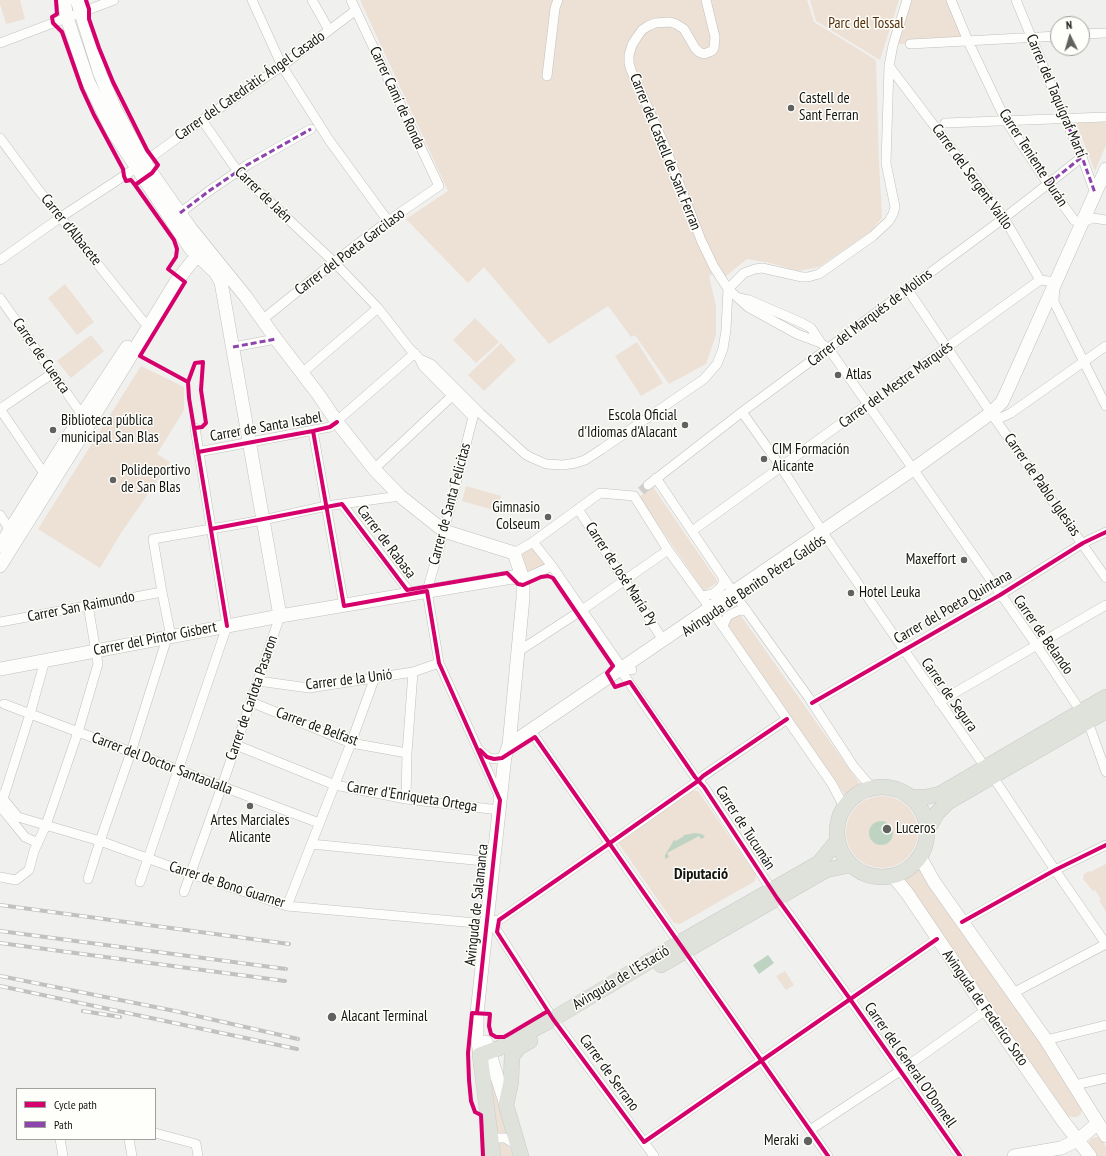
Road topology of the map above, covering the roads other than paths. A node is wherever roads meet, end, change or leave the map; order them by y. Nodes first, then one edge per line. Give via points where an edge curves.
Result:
1 (64, 0) edge
2 (77, 0) edge
3 (114, 0) edge
4 (252, 0) edge
5 (312, 0) edge
6 (352, 0) edge
7 (558, 0) edge
8 (706, 0) edge
9 (907, 0) edge
10 (951, 0) edge
11 (1019, 1) edge
12 (356, 10) junction
13 (80, 13) junction
14 (67, 18) junction
15 (328, 30) junction
16 (1106, 33) edge
17 (1090, 34) edge
18 (1050, 36) edge
19 (1031, 37) junction
20 (968, 41) junction
21 (0, 42) edge
22 (910, 44) dead end
23 (282, 66) junction
24 (889, 66) junction
25 (547, 76) dead end
26 (1106, 117) edge
27 (202, 120) junction
28 (1064, 120) junction
29 (1006, 121) junction
30 (946, 124) dead end
31 (311, 129) dead end
32 (0, 138) edge
33 (1082, 157) junction
34 (140, 165) junction
35 (1106, 170) edge
36 (238, 172) junction
37 (1048, 184) junction
38 (438, 186) joint
39 (1101, 190) edge
40 (180, 213) junction
41 (61, 217) junction
42 (1004, 218) junction
43 (1087, 220) junction
44 (1106, 220) edge
45 (388, 221) junction
46 (196, 247) junction
47 (0, 260) edge
48 (334, 262) junction
49 (1040, 280) junction
50 (1055, 284) junction
51 (728, 289) junction
52 (908, 290) junction
53 (246, 297) junction
54 (0, 298) edge
55 (224, 302) junction
56 (1054, 302) junction
57 (378, 308) junction
58 (262, 320) junction
59 (143, 321) junction
60 (276, 339) junction
61 (233, 346) junction
62 (825, 346) junction
63 (1106, 346) edge
64 (947, 349) junction
65 (417, 356) junction
66 (1085, 362) junction
67 (302, 373) junction
68 (53, 374) junction
69 (452, 396) junction
70 (868, 406) junction
71 (1106, 406) edge
72 (0, 409) edge
73 (742, 412) junction
74 (994, 416) junction
75 (472, 417) joint
76 (86, 420) junction
77 (337, 422) junction
78 (194, 428) dead end
79 (313, 431) junction
80 (250, 442) junction
81 (198, 452) junction
82 (780, 467) junction
83 (374, 469) junction
84 (914, 472) junction
85 (45, 475) junction
86 (656, 478) junction
87 (641, 491) junction
88 (400, 496) junction
89 (342, 504) junction
90 (326, 506) junction
91 (578, 509) junction
92 (0, 515) edge
93 (263, 520) junction
94 (211, 529) junction
95 (10, 530) junction
96 (444, 531) junction
97 (692, 531) junction
98 (1106, 532) edge
99 (824, 534) junction
100 (533, 542) junction
101 (1083, 544) junction
102 (0, 546) edge
103 (668, 550) junction
104 (514, 553) junction
105 (0, 566) edge
106 (552, 566) junction
107 (724, 578) junction
108 (1106, 578) edge
109 (524, 579) junction
110 (624, 580) junction
111 (427, 591) junction
112 (162, 592) junction
113 (410, 594) junction
114 (735, 595) junction
115 (1000, 595) junction
116 (702, 596) junction
117 (88, 605) junction
118 (1106, 605) edge
119 (344, 606) junction
120 (582, 610) junction
121 (712, 611) junction
122 (747, 611) junction
123 (280, 616) junction
124 (0, 622) edge
125 (227, 626) junction
126 (723, 626) junction
127 (169, 637) junction
128 (663, 640) junction
129 (1037, 646) junction
130 (96, 650) junction
131 (903, 650) junction
132 (519, 651) junction
133 (45, 660) junction
134 (439, 663) junction
135 (0, 669) edge
136 (626, 671) junction
137 (413, 672) junction
138 (375, 677) junction
139 (258, 681) junction
140 (1106, 697) edge
141 (251, 702) junction
142 (939, 702) junction
143 (812, 703) junction
144 (4, 704) dead end
145 (1106, 711) edge
146 (30, 714) junction
147 (1084, 717) junction
148 (787, 719) junction
149 (78, 732) junction
150 (535, 737) junction
151 (352, 743) junction
152 (236, 745) junction
153 (477, 748) junction
154 (509, 751) junction
155 (131, 752) junction
156 (407, 753) junction
157 (178, 770) junction
158 (989, 772) junction
159 (1106, 772) edge
160 (698, 781) junction
161 (335, 785) junction
162 (222, 786) junction
163 (872, 788) junction
164 (911, 797) junction
165 (406, 799) junction
166 (1, 800) edge
167 (500, 805) junction
168 (844, 807) junction
169 (319, 823) junction
170 (46, 825) junction
171 (927, 830) junction
172 (837, 840) junction
173 (100, 841) junction
174 (38, 843) junction
175 (610, 843) junction
176 (311, 844) junction
177 (1106, 845) edge
178 (920, 857) junction
179 (148, 859) junction
180 (494, 862) junction
181 (850, 865) junction
182 (1055, 870) junction
183 (190, 874) junction
184 (892, 876) junction
185 (0, 877) edge
186 (88, 879) dead end
187 (140, 882) dead end
188 (184, 892) dead end
189 (774, 894) junction
190 (287, 906) junction
191 (962, 922) junction
192 (492, 924) junction
193 (937, 939) junction
194 (1106, 944) edge
195 (682, 947) junction
196 (1013, 993) junction
197 (850, 999) junction
198 (986, 1010) junction
199 (556, 1022) junction
200 (1106, 1025) edge
201 (1046, 1040) junction
202 (514, 1052) joint
203 (484, 1053) junction
204 (761, 1060) junction
205 (900, 1071) junction
206 (1106, 1078) edge
207 (1075, 1085) junction
208 (506, 1106) junction
209 (1102, 1121) edge
210 (810, 1130) junction
211 (156, 1133) edge
212 (1106, 1136) edge
213 (491, 1138) junction
214 (60, 1140) edge
215 (129, 1140) edge
216 (1078, 1140) junction
217 (644, 1142) junction
218 (520, 1151) edge
219 (63, 1156) edge
220 (132, 1156) edge
221 (198, 1156) edge
222 (493, 1156) edge
223 (654, 1156) edge
224 (828, 1156) edge
225 (960, 1156) edge
226 (1014, 1156) edge
227 (1090, 1156) edge

1 - 14 street
2 - 13 street
3 - 13 street
4 - 23 street
5 - 15 street
6 - 12 street, Carrer Camí de Ronda
7 - 25 street
8 - 51 street, Carrer del Castell de Sant Ferran via 715,37 712,51 704,54 700,52 684,29 676,24 655,23 642,30 637,37 632,45 629,63 669,155 701,240
9 - 24 street
10 - 20 street, Carrer Teniente Durán
11 - 19 street, Carrer del Taquígraf Martí
12 - 15 street, Carrer del Catedràtic Ángel Casado
12 - 38 street, Carrer Camí de Ronda
13 - 14 street
13 - 34 street via 103,80
14 - 21 street
14 - 34 street via 91,87 113,132
15 - 23 street, Carrer del Catedràtic Ángel Casado
16 - 17 street
18 - 19 street
19 - 20 street
19 - 28 street, Carrer del Taquígraf Martí
20 - 22 street
20 - 29 street, Carrer Teniente Durán
23 - 27 street, Carrer del Catedràtic Ángel Casado
23 - 45 street via 329,140
24 - 42 street, Carrer del Sergent Vaillo
24 - 51 street via 886,163 895,207 889,221 873,236 819,274 802,277 762,268 744,273
26 - 28 street
27 - 34 street, Carrer del Catedràtic Ángel Casado
27 - 36 street, Carrer de Jaén
28 - 29 street
28 - 33 street, Carrer del Taquígraf Martí
29 - 30 street
29 - 37 street, Carrer Teniente Durán
31 - 36 street
32 - 41 street, Carrer d'Albacete
33 - 37 street, Carrer del Marqués de Molins
33 - 39 street, Carrer del Taquígraf Martí
34 - 40 street
34 - 41 street, Carrer del Catedràtic Ángel Casado
34 - 46 street
35 - 39 street
36 - 40 street
36 - 48 street, Carrer de Jaén
37 - 42 street, Carrer del Marqués de Molins
37 - 43 street, Carrer Teniente Durán via 1074,220
38 - 45 street, Carrer del Poeta Garcilaso
39 - 43 street
40 - 46 street
41 - 47 street, Carrer del Catedràtic Ángel Casado
41 - 59 street, Carrer d'Albacete
42 - 49 street, Carrer del Sergent Vaillo
42 - 52 street, Carrer del Marqués de Molins
43 - 44 street
43 - 50 street
43 - 56 street
45 - 48 street, Carrer del Poeta Garcilaso
46 - 53 street via 222,266
46 - 55 street via 221,282
46 - 59 street
46 - 76 street
48 - 57 street, Carrer de Jaén
48 - 58 street, Carrer del Poeta Garcilaso
49 - 50 street
49 - 64 street, Carrer del Mestre Marqués
50 - 56 street
50 - 74 street
51 - 62 street, Carrer de Belando via 737,297 802,322 811,328
51 - 65 street via 725,339 720,357 712,370 704,379 651,416 585,460 576,463 555,465 530,458 431,364
52 - 62 street, Carrer del Marqués de Molins
52 - 64 street, Carrer de Pablo Iglesias
53 - 55 street via 235,295
53 - 58 street
54 - 68 street, Carrer de Cuenca
55 - 61 street
56 - 66 street
56 - 74 street via 1011,397 1006,406
57 - 65 street, Carrer de Jaén
57 - 67 street
58 - 60 street
59 - 76 street
60 - 61 street
60 - 67 street
61 - 80 street
62 - 70 street, Carrer de Belando
62 - 73 street, Carrer del Marqués de Molins
63 - 66 street
64 - 70 street, Carrer del Mestre Marqués
64 - 74 street, Carrer de Pablo Iglesias
65 - 69 street, Carrer de Jaén
65 - 77 street, Carrer de Santa Isabel
66 - 71 street
66 - 74 street via 1011,413
67 - 77 street
68 - 72 street
68 - 76 street, Carrer de Cuenca
69 - 75 street, Carrer de Jaén
69 - 83 street
70 - 82 street, Carrer del Mestre Marqués
70 - 84 street, Carrer de Belando
72 - 85 street
73 - 82 street, Carrer de Segura
73 - 86 street, Carrer del Marqués de Molins
74 - 84 street, Avinguda de Benito Pérez Galdós
74 - 101 street, Carrer de Pablo Iglesias
75 - 96 street, Carrer de Santa Felicitas
76 - 85 street
76 - 105 street
77 - 79 street, Carrer de Santa Isabel via 330,428
77 - 83 street
78 - 81 street
79 - 80 street, Carrer de Santa Isabel
79 - 90 street
80 - 81 street, Carrer de Santa Isabel
80 - 93 street
81 - 94 street
82 - 97 street, Carrer del Mestre Marqués
82 - 99 street, Carrer de Segura
83 - 88 street
84 - 99 street, Avinguda de Benito Pérez Galdós
84 - 115 street, Carrer de Belando
85 - 95 street
86 - 87 street, Carrer del Marqués de Molins
86 - 97 street
87 - 91 street via 600,493
87 - 103 street
88 - 89 street
88 - 96 street
89 - 90 street
89 - 113 street, Carrer de Rabasa
90 - 93 street
90 - 119 street
91 - 100 street
91 - 110 street, Carrer de José María Py
92 - 95 street
93 - 94 street
93 - 123 street
94 - 112 street via 153,539
94 - 125 street
95 - 102 street
96 - 104 street
96 - 111 street, Carrer de Santa Felicitas
97 - 107 street
98 - 101 street, Carrer del Poeta Quintana
99 - 114 street, Avinguda de Benito Pérez Galdós
99 - 131 street, Carrer de Segura
100 - 104 street
100 - 106 street, Carrer de Tucumán
101 - 108 street, Carrer de Pablo Iglesias
101 - 115 street, Carrer del Poeta Quintana
103 - 110 street
103 - 116 street
104 - 109 street
106 - 109 street
106 - 120 street, Carrer de Tucumán
107 - 114 street
107 - 116 street via 718,590
109 - 111 street, Carrer del Pintor Gisbert via 512,577
109 - 132 street, Avinguda de Salamanca
110 - 120 street
110 - 128 street, Carrer de José María Py
111 - 113 street, Carrer del Pintor Gisbert
111 - 134 street
112 - 117 street, Carrer San Raimundo
112 - 127 street
113 - 119 street, Carrer del Pintor Gisbert
114 - 121 street, Avinguda de Benito Pérez Galdós
114 - 122 street
115 - 129 street, Carrer de Belando
115 - 131 street, Carrer del Poeta Quintana
116 - 121 street
117 - 124 street, Carrer San Raimundo
117 - 130 street
118 - 129 street
119 - 123 street, Carrer del Pintor Gisbert
120 - 132 street
120 - 136 street, Carrer de Tucumán
121 - 126 street
121 - 128 street, Avinguda de Benito Pérez Galdós
121 - 136 street, Avinguda de Benito Pérez Galdós
122 - 126 street via 740,610 730,614
122 - 143 street
123 - 125 street, Carrer del Pintor Gisbert
123 - 139 street, Carrer de Carlota Pasaron
125 - 127 street, Carrer del Pintor Gisbert
125 - 157 street
126 - 148 street
127 - 130 street, Carrer del Pintor Gisbert
127 - 155 street
128 - 136 street, Avinguda de Benito Pérez Galdós
129 - 142 street
129 - 147 street, Carrer de Belando
130 - 133 street, Carrer del Pintor Gisbert
130 - 149 street via 98,664
131 - 142 street, Carrer de Segura
131 - 143 street, Carrer del Poeta Quintana
132 - 154 street, Avinguda de Salamanca
133 - 135 street, Carrer del Pintor Gisbert
133 - 146 street
134 - 137 street, Carrer de la Unió
134 - 153 street
136 - 150 street, Avinguda de Benito Pérez Galdós
136 - 154 street, Avinguda de Benito Pérez Galdós
136 - 160 street, Carrer de Tucumán
137 - 138 street, Carrer de la Unió
137 - 156 street
138 - 139 street, Carrer de la Unió via 310,688
138 - 151 street
139 - 141 street, Carrer de Carlota Pasaron
140 - 147 main road
141 - 151 street, Carrer de Belfast
141 - 152 street, Carrer de Carlota Pasaron
142 - 158 street, Carrer de Segura
143 - 163 street via 854,767
144 - 146 street, Carrer del Doctor Santaolalla
145 - 147 main road
146 - 149 street, Carrer del Doctor Santaolalla
146 - 166 street
147 - 158 main road
147 - 158 main road via 1001,758
147 - 159 street, Carrer de Belando
148 - 160 street
148 - 168 street via 832,784
149 - 155 street, Carrer del Doctor Santaolalla
149 - 170 street
150 - 154 street, Avinguda de Benito Pérez Galdós
150 - 175 street
151 - 156 street, Carrer de Belfast
151 - 161 street
152 - 161 street, Carrer d'Enriqueta Ortega
152 - 162 street, Carrer de Carlota Pasaron
153 - 154 street via 487,757 494,759 502,758
153 - 167 street
154 - 167 street, Avinguda de Salamanca
154 - 192 street, Avinguda de Salamanca
155 - 157 street, Carrer del Doctor Santaolalla
155 - 173 street
156 - 165 street
157 - 162 street, Carrer del Doctor Santaolalla
157 - 179 street
158 - 164 main road via 940,794
158 - 171 main road via 937,812
158 - 182 street, Carrer de Segura
160 - 175 street
160 - 189 street, Carrer de Tucumán
161 - 165 street, Carrer d'Enriqueta Ortega
161 - 169 street
162 - 169 street, Carrer del Doctor Santaolalla
162 - 183 street, Carrer de Carlota Pasaron
163 - 164 main road via 884,787
163 - 168 main road via 856,796
164 - 171 main road via 920,807
165 - 167 street, Carrer d'Enriqueta Ortega
166 - 170 street, Carrer de Bono Guarner via 18,817
166 - 174 street via 25,837
167 - 180 street, Avinguda de Salamanca
168 - 172 main road via 837,826
169 - 176 street
170 - 173 street, Carrer de Bono Guarner
170 - 174 street
171 - 178 main road via 925,846
172 - 181 main road via 844,859
172 - 189 main road, Avinguda de l'Estació via 819,862
173 - 179 street, Carrer de Bono Guarner
173 - 186 street
174 - 185 street via 29,870 16,880
175 - 192 street
175 - 195 street
176 - 180 street
176 - 190 street
177 - 182 street
178 - 184 main road via 908,869
178 - 191 street, Avinguda de Federico Soto
179 - 183 street, Carrer de Bono Guarner
179 - 187 street
180 - 192 street, Avinguda de Salamanca
181 - 184 main road via 872,876
181 - 189 main road, Avinguda de l'Estació via 826,870
182 - 191 street
182 - 194 street, Carrer de Segura
183 - 188 street, Carrer de Carlota Pasaron
183 - 190 street, Carrer de Bono Guarner
184 - 193 street, Avinguda de Federico Soto via 906,892
189 - 195 main road, Avinguda de l'Estació
189 - 197 street, Carrer del General O'Donnell
190 - 192 street, Carrer de Bono Guarner
191 - 196 street, Avinguda de Federico Soto
192 - 199 street, Carrer de Serrano
192 - 203 street, Avinguda de Salamanca via 477,1013 477,1036
193 - 197 street
193 - 198 street, Avinguda de Federico Soto
194 - 196 street
195 - 199 main road, Avinguda de l'Estació via 640,968
195 - 204 street
196 - 201 street, Avinguda de Federico Soto
197 - 204 street
197 - 205 street, Carrer del General O'Donnell
198 - 205 street
198 - 216 street, Avinguda de Federico Soto
199 - 202 main road, Avinguda de l'Estació
199 - 203 main road, Avinguda de l'Estació
199 - 217 street, Carrer de Serrano
200 - 201 street
201 - 207 street, Avinguda de Federico Soto
202 - 208 main road, Avinguda de Salamanca via 510,1062 511,1082
203 - 208 street, Avinguda de Salamanca
203 - 213 main road, Avinguda de Salamanca
204 - 210 street
204 - 217 street
205 - 210 street
205 - 225 street, Carrer del General O'Donnell
206 - 207 street
207 - 209 street, Avinguda de Federico Soto
208 - 218 main road, Avinguda de Salamanca
209 - 212 street, Avinguda de Federico Soto
209 - 216 street
210 - 224 street
211 - 221 street via 196,1144
213 - 218 street, Avinguda de Salamanca via 505,1138
213 - 222 main road, Avinguda de Salamanca
214 - 219 street
215 - 220 street
216 - 226 street via 1061,1148
216 - 227 street, Avinguda de Federico Soto
217 - 223 street, Carrer de Serrano

